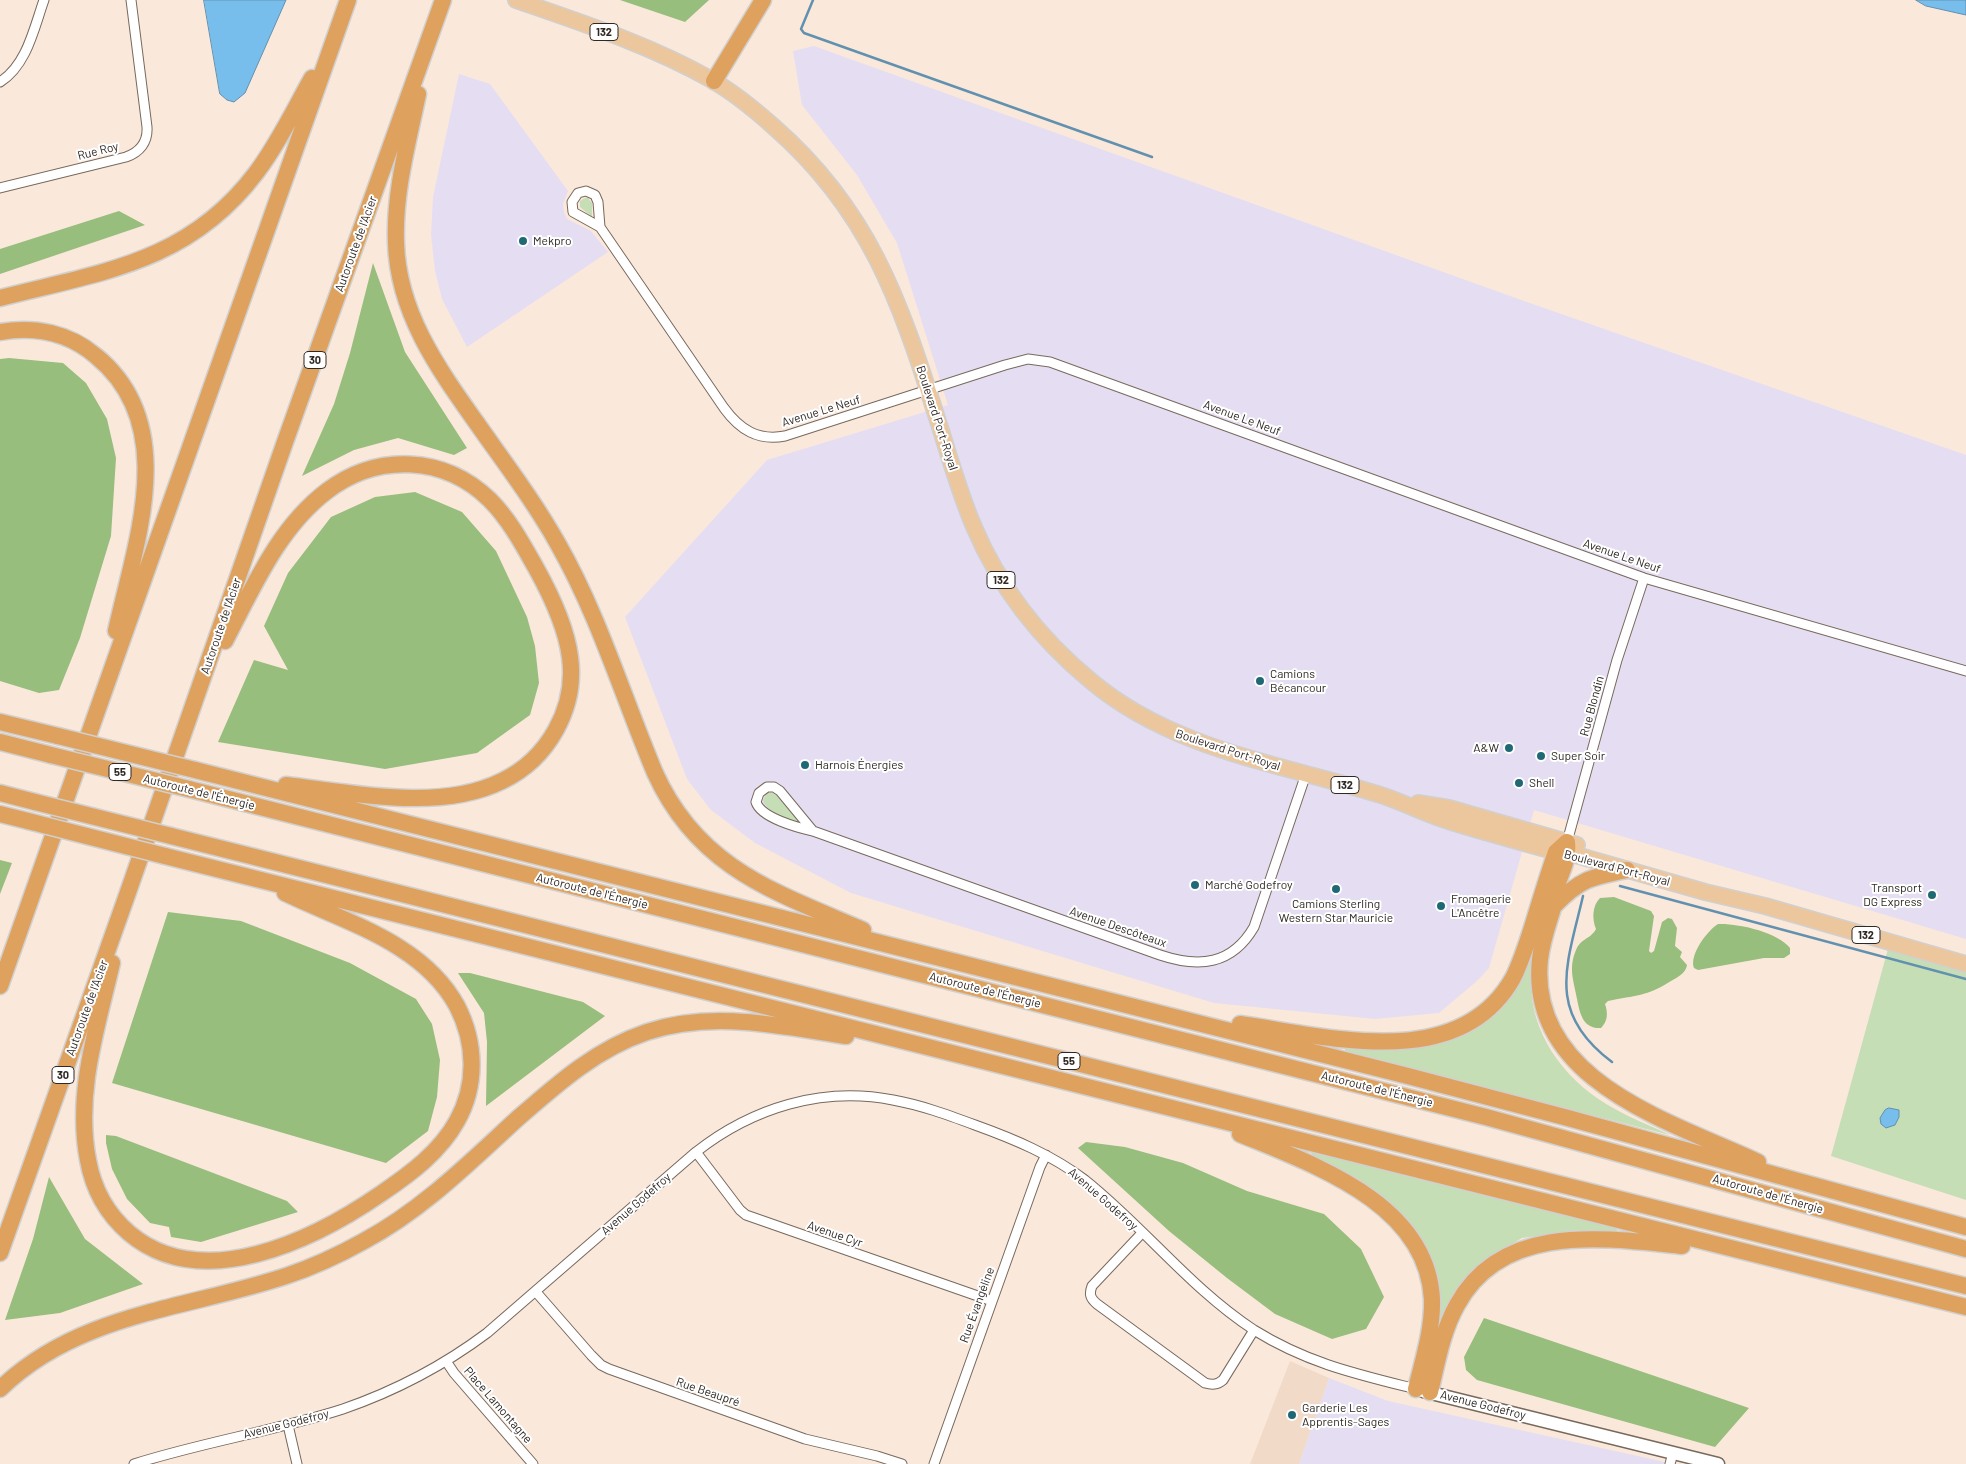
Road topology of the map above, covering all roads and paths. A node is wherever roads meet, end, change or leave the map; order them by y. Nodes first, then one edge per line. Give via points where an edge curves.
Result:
1 (44, 0) edge
2 (131, 0) edge
3 (348, 0) edge
4 (443, 0) edge
5 (516, 0) edge
6 (763, 0) edge
7 (431, 31) junction
8 (334, 39) junction
9 (714, 81) junction
10 (0, 82) edge
11 (0, 188) edge
12 (600, 227) dead end
13 (0, 298) edge
14 (0, 332) edge
15 (928, 390) junction
16 (1644, 578) junction
17 (1966, 671) edge
18 (199, 689) junction
19 (103, 694) junction
20 (1, 722) edge
21 (0, 742) edge
22 (1306, 774) junction
23 (216, 776) junction
24 (0, 793) edge
25 (2, 815) edge
26 (813, 831) junction
27 (1564, 849) junction
28 (1627, 870) junction
29 (253, 878) junction
30 (126, 898) junction
31 (1554, 906) junction
32 (1765, 906) junction
33 (26, 912) junction
34 (906, 949) junction
35 (0, 959) edge
36 (1966, 964) edge
37 (0, 986) edge
38 (1161, 1014) junction
39 (958, 1055) junction
40 (1190, 1113) junction
41 (696, 1152) junction
42 (1046, 1156) junction
43 (1799, 1181) junction
44 (1966, 1227) edge
45 (1142, 1233) junction
46 (1966, 1249) edge
47 (1744, 1252) junction
48 (0, 1253) edge
49 (1966, 1286) edge
50 (536, 1292) junction
51 (992, 1301) junction
52 (1966, 1307) edge
53 (1254, 1330) junction
54 (446, 1361) junction
55 (0, 1389) edge
56 (1423, 1390) junction
57 (288, 1425) junction
58 (1672, 1458) edge
59 (134, 1464) edge
60 (297, 1464) edge
61 (533, 1464) edge
62 (902, 1464) edge
63 (934, 1464) edge
64 (1718, 1464) edge

1 - 10 street via 20,63
2 - 11 street, Rue Roy via 147,127 142,147 126,157
3 - 8 highway
4 - 7 highway, Autoroute de l'Acier / 30
5 - 9 main road, Boulevard Port-Royal / 132 via 644,48
6 - 9 highway
7 - 18 highway, Autoroute de l'Acier / 30
7 - 34 highway via 402,171 396,223 400,281 420,334 565,556 595,620 655,773 678,813 715,854 750,879 777,894
8 - 13 highway via 264,162 239,193 202,227 171,247 140,260
8 - 19 highway
9 - 15 main road, Boulevard Port-Royal / 132 via 796,148 846,208 890,283 908,326
12 - 15 street, Avenue Le Neuf via 724,408 735,422 752,434 764,438 786,436
14 - 19 highway via 47,332 84,347 116,376 140,423 145,460 143,506
15 - 16 street, Avenue Le Neuf via 1028,359 1050,362
15 - 22 main road, Boulevard Port-Royal / 132 via 979,540 1014,600 1052,646 1097,687 1147,720 1200,743
16 - 17 street, Avenue Le Neuf
16 - 27 street, Rue Blondin via 1617,660
18 - 23 highway via 258,579 292,526 314,502 342,481 385,465 417,465 444,471 464,480 489,500 536,568 569,648 570,686 558,726 530,762 496,784 450,795 394,797
18 - 30 highway, Autoroute de l'Acier / 30
19 - 33 highway
20 - 23 highway, bridge
21 - 46 highway, Autoroute de l'Énergie / 55, bridge via 1477,1114
22 - 26 street, Avenue Descôteaux via 1254,926 1245,941 1232,952 1206,962 1188,962 1160,955
22 - 27 main road, Boulevard Port-Royal / 132 via 1385,797 1449,808
23 - 34 highway
24 - 49 highway, 55, bridge
25 - 29 highway, bridge
26 - 26 street, Avenue Descôteaux via 778,789 768,787 759,793 757,804 763,812
27 - 28 main road, Boulevard Port-Royal / 132
27 - 31 highway
27 - 32 main road, Boulevard Port-Royal / 132 via 1656,868
27 - 38 highway via 1512,978 1487,1009 1455,1029 1410,1040 1363,1041
28 - 31 highway via 1583,881
28 - 32 main road, Boulevard Port-Royal / 132
29 - 30 highway via 368,931 424,967 447,991 462,1016 470,1044 472,1074 465,1104 450,1133 435,1152 401,1180 360,1208 314,1231 261,1252 227,1260 181,1259 140,1241 124,1229 107,1208 90,1170 84,1126 87,1074
29 - 39 highway
30 - 48 highway, Autoroute de l'Acier / 30
31 - 43 highway via 1541,953 1540,988 1549,1023 1572,1056 1597,1080 1635,1106
32 - 36 main road, Boulevard Port-Royal / 132
33 - 35 highway
33 - 37 highway
34 - 38 highway
38 - 43 highway via 1486,1096
39 - 40 highway
39 - 55 highway via 745,1022 694,1022 646,1032 608,1048 578,1067 431,1196 362,1242 285,1277 85,1333 34,1360
40 - 47 highway
40 - 56 highway via 1340,1179 1379,1205 1406,1232 1426,1267 1432,1300
41 - 42 street, Avenue Godefroy via 732,1127 771,1109 807,1100 854,1096 891,1099 926,1108 999,1134
41 - 50 street, Avenue Godefroy
41 - 51 street, Avenue Cyr via 746,1215
42 - 45 street, Avenue Godefroy via 1088,1182
42 - 51 street, Rue Évangéline
43 - 44 highway
45 - 53 street, Avenue Godefroy via 1201,1289
45 - 53 street, Avenue Godefroy via 1092,1286 1090,1292 1096,1304 1205,1383 1223,1380
47 - 52 highway
47 - 56 highway via 1631,1239 1591,1238 1545,1243 1513,1254 1479,1277 1458,1303
50 - 54 street, Avenue Godefroy via 487,1333
50 - 62 street, Rue Beaupré via 601,1365 609,1369 805,1439
51 - 63 street, Rue Évangéline
53 - 56 street, Avenue Godefroy via 1320,1364
54 - 57 street, Avenue Godefroy via 369,1399
54 - 61 street, Place Lamontagne
56 - 58 street, Avenue Godefroy
57 - 59 street, Avenue Godefroy
57 - 60 street
58 - 64 street, Avenue Godefroy

